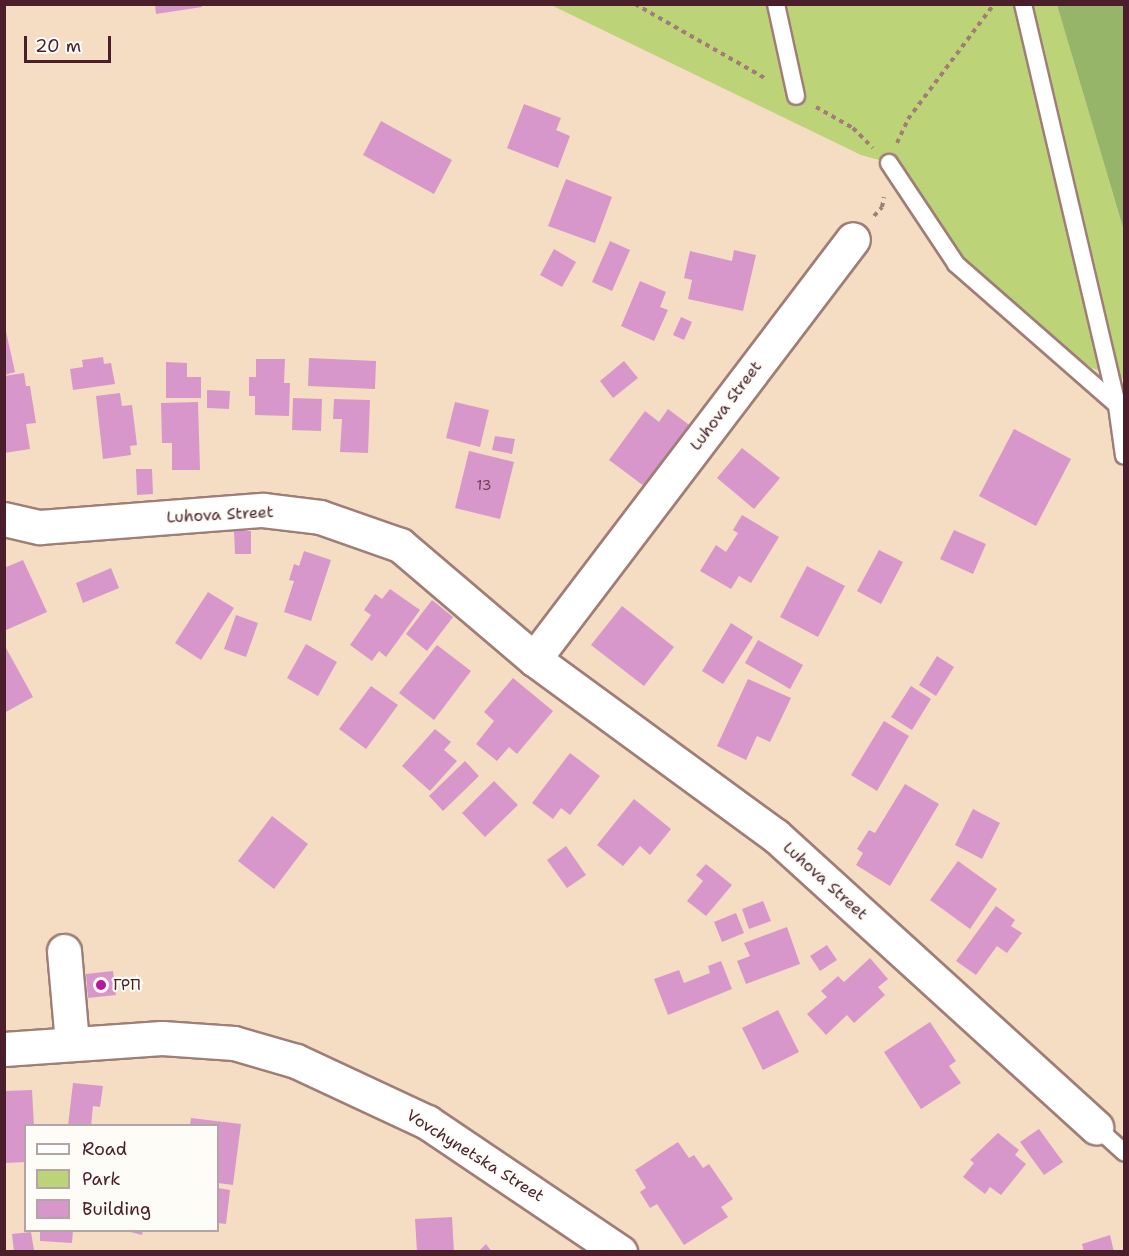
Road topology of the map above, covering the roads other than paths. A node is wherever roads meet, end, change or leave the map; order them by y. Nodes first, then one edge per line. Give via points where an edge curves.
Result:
1 (776, 4) edge
2 (1023, 4) edge
3 (796, 96) road end
4 (889, 163) road end
5 (853, 239) road end
6 (1117, 406) junction
7 (1125, 456) edge
8 (4, 519) edge
9 (534, 659) junction
10 (64, 951) dead end
11 (72, 1042) junction
12 (4, 1049) edge
13 (1096, 1127) joint
14 (1125, 1152) edge
15 (620, 1251) edge

1 - 3 lane
2 - 6 lane
4 - 6 lane via 956,264
5 - 9 street, Luhova Street
6 - 7 lane
8 - 9 street, Luhova Street via 40,527 263,510 320,517 400,545
9 - 13 street, Luhova Street via 776,836
10 - 11 street
11 - 12 street, Vovchynetska Street
11 - 15 street, Vovchynetska Street via 162,1038 234,1043 296,1061 427,1122
13 - 14 lane

